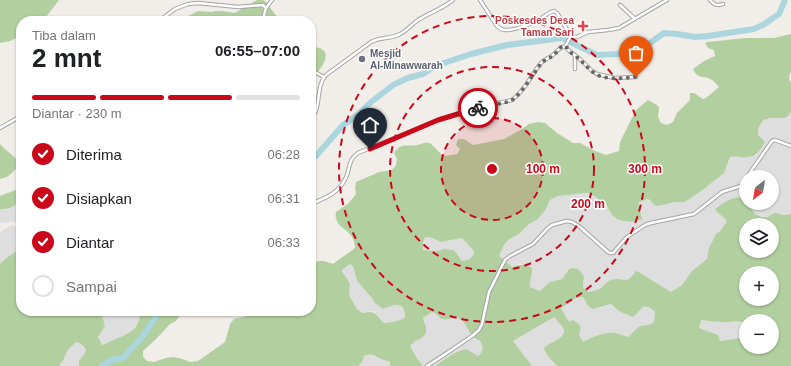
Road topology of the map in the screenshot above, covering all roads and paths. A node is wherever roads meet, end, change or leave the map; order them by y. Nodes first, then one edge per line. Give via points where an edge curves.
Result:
1 (272, 0) edge
2 (453, 0) edge
3 (480, 0) edge
4 (667, 0) edge
5 (710, 0) edge
6 (620, 4) dead end
7 (723, 4) dead end
8 (266, 8) junction
9 (166, 16) edge
10 (264, 16) edge
11 (634, 18) junction
12 (571, 37) junction
13 (567, 45) junction
14 (575, 56) junction
15 (575, 69) dead end
16 (316, 73) edge
17 (636, 77) dead end
18 (324, 78) junction
19 (316, 109) edge
20 (16, 119) edge
21 (0, 128) edge
22 (791, 146) edge
23 (752, 170) edge
24 (739, 187) edge
25 (316, 202) edge
26 (427, 366) edge

1 - 8 street
2 - 18 street via 418,20 400,34 371,42
3 - 12 street via 501,29 529,25 554,11
4 - 11 street
5 - 7 street via 718,6
6 - 11 street
8 - 9 street via 263,5 238,7 191,3 178,7
8 - 10 street
11 - 12 street via 616,29
12 - 13 street
13 - 14 street via 567,50
13 - 25 street via 542,62 516,98 438,120 358,153 351,160 343,184 329,196
14 - 15 street
14 - 17 street via 596,74 615,78
16 - 18 street
18 - 19 street
20 - 21 street
22 - 23 street via 772,141
24 - 26 street via 722,192 694,214 645,225 627,237 614,253 608,252 572,222 552,225 533,244 505,260 489,292 479,330

